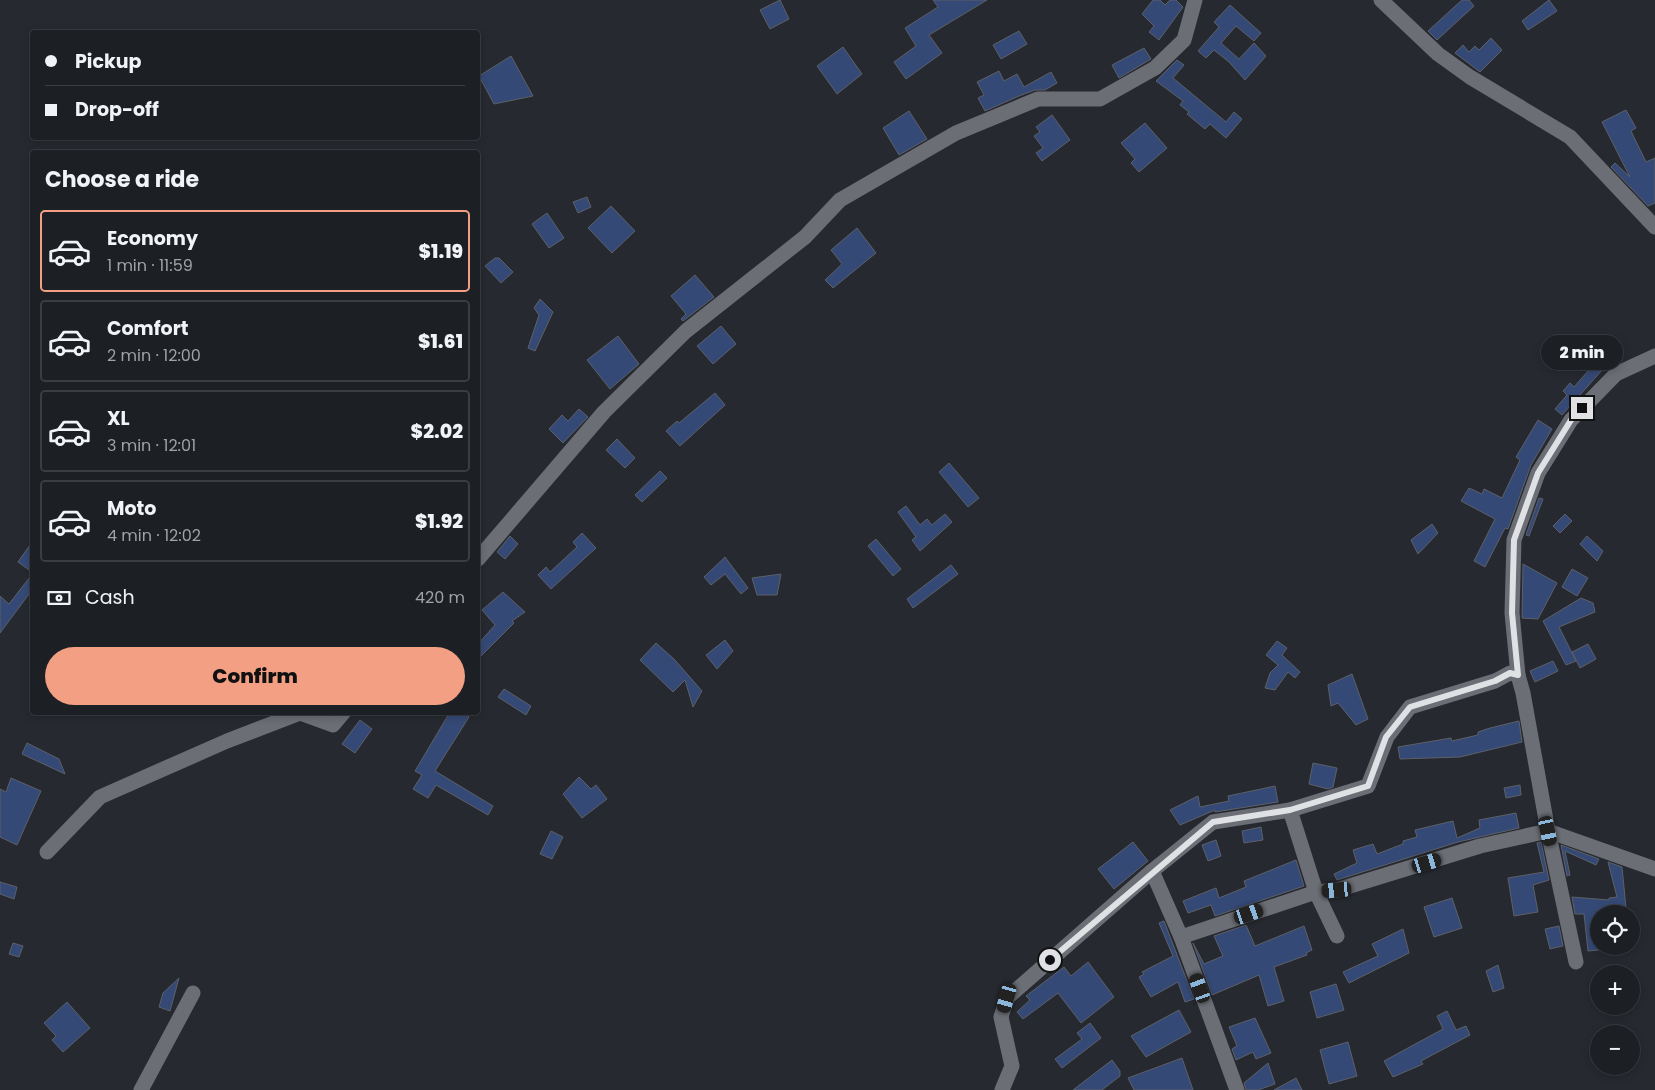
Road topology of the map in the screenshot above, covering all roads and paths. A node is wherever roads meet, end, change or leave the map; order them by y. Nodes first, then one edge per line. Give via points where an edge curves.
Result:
1 (1195, 0) edge
2 (1381, 0) edge
3 (1655, 227) edge
4 (1655, 356) edge
5 (480, 557) edge
6 (1518, 675) junction
7 (295, 715) edge
8 (306, 715) edge
9 (341, 715) edge
10 (1290, 810) junction
11 (1548, 831) junction
12 (47, 852) dead end
13 (1655, 869) edge
14 (1152, 872) junction
15 (1316, 892) junction
16 (1337, 936) dead end
17 (1181, 937) junction
18 (1576, 962) dead end
19 (193, 993) dead end
20 (141, 1090) edge
21 (1002, 1090) edge
22 (1237, 1090) edge

1 - 5 street via 1184,40 1155,68 1100,99 1038,99 956,133 840,200 804,237 686,330 604,412
2 - 3 street via 1438,54 1570,137
4 - 6 street via 1616,374 1571,420 1538,473 1514,540 1512,613
6 - 10 street via 1510,673 1495,681 1410,707 1386,737 1368,786
6 - 11 street
7 - 12 street via 100,797
8 - 9 street via 333,725
10 - 14 street via 1213,822
10 - 15 street
11 - 13 street
11 - 15 street via 1480,846 1337,890
11 - 18 street
14 - 17 street
14 - 21 street via 1007,998 1001,1017 1012,1066
15 - 16 street
15 - 17 street
17 - 22 street
19 - 20 street

